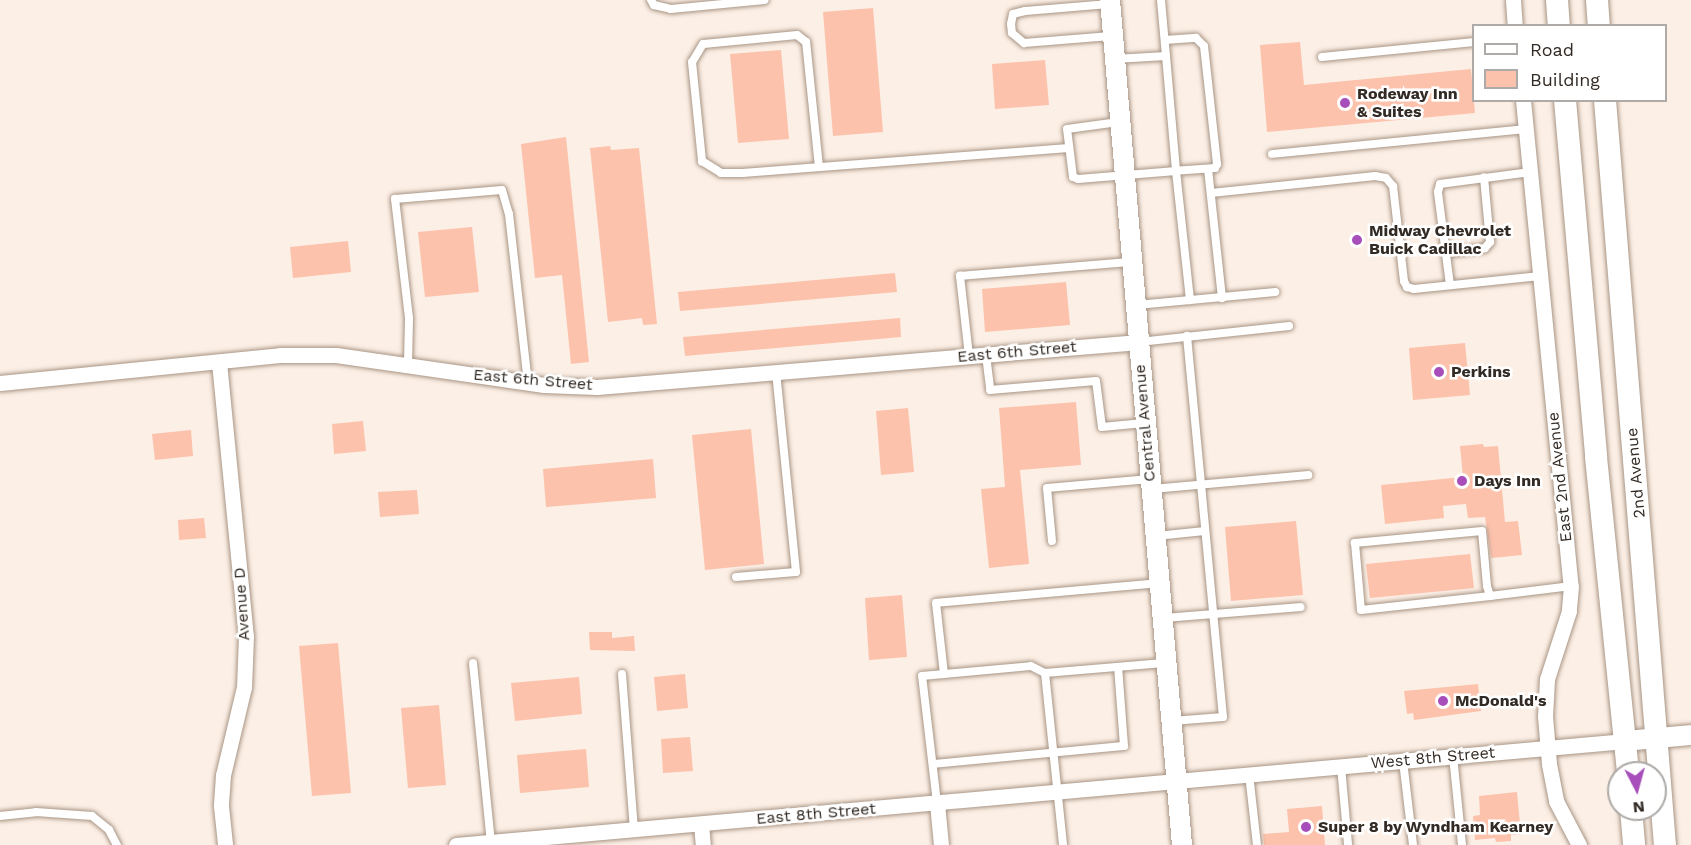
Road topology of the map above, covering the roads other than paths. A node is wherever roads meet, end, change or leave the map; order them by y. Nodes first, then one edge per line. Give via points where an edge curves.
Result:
1 (651, 0) edge
2 (765, 0) edge
3 (1161, 0) edge
4 (1513, 0) edge
5 (1557, 0) edge
6 (1597, 0) edge
7 (1110, 2) edge
8 (1515, 24) edge
9 (1559, 24) edge
10 (1599, 24) edge
11 (1113, 35) junction
12 (1165, 40) junction
13 (1472, 42) edge
14 (1166, 56) junction
15 (1322, 57) dead end
16 (1115, 59) junction
17 (1523, 102) edge
18 (1565, 102) edge
19 (1605, 102) edge
20 (1120, 122) junction
21 (1526, 129) junction
22 (1068, 148) junction
23 (1272, 154) dead end
24 (819, 167) junction
25 (1208, 168) junction
26 (1176, 171) junction
27 (1530, 172) junction
28 (1125, 176) junction
29 (1484, 177) junction
30 (1211, 193) junction
31 (1446, 253) junction
32 (1132, 262) junction
33 (1540, 276) junction
34 (1450, 285) junction
35 (1275, 292) dead end
36 (1221, 298) junction
37 (1190, 300) junction
38 (1136, 306) junction
39 (1289, 326) dead end
40 (1187, 336) junction
41 (1139, 342) junction
42 (986, 355) junction
43 (969, 356) junction
44 (219, 362) junction
45 (408, 363) junction
46 (776, 373) junction
47 (0, 383) edge
48 (528, 383) junction
49 (1145, 423) junction
50 (1308, 475) dead end
51 (1150, 484) junction
52 (1201, 485) junction
53 (1205, 531) junction
54 (1155, 536) junction
55 (1052, 541) dead end
56 (736, 577) dead end
57 (1159, 583) junction
58 (1571, 586) junction
59 (1490, 596) junction
60 (1301, 607) dead end
61 (1213, 614) junction
62 (1162, 618) junction
63 (473, 663) dead end
64 (1166, 663) junction
65 (1118, 667) junction
66 (1045, 673) junction
67 (622, 674) dead end
68 (944, 674) junction
69 (1171, 722) junction
70 (1691, 735) edge
71 (1657, 738) junction
72 (1625, 741) junction
73 (1547, 748) junction
74 (1053, 753) junction
75 (1453, 756) junction
76 (1403, 761) junction
77 (1627, 761) edge
78 (933, 764) junction
79 (1341, 766) junction
80 (1249, 774) junction
81 (1176, 781) junction
82 (1057, 792) junction
83 (937, 803) junction
84 (0, 816) edge
85 (1632, 821) edge
86 (701, 824) junction
87 (634, 830) junction
88 (584, 840) edge
89 (491, 842) junction
90 (117, 845) edge
91 (225, 845) edge
92 (456, 845) edge
93 (464, 845) edge
94 (703, 845) edge
95 (941, 845) edge
96 (1062, 845) edge
97 (1182, 845) edge
98 (1257, 845) edge
99 (1348, 845) edge
100 (1413, 845) edge
101 (1462, 845) edge
102 (1579, 845) edge
103 (1634, 845) edge
104 (1665, 845) edge

1 - 2 lane via 654,5 671,9
3 - 12 lane
4 - 8 street
5 - 9 main road
6 - 10 main road
7 - 11 street, Central Avenue
7 - 11 lane via 1025,11 1013,14 1011,24 1012,33 1024,43
11 - 16 street, Central Avenue
12 - 14 lane
12 - 25 lane via 1197,38 1204,46 1217,164
13 - 15 lane
14 - 16 lane
14 - 26 lane
16 - 20 street, Central Avenue
17 - 21 street, East 2nd Avenue
18 - 72 main road
19 - 71 main road, 2nd Avenue
20 - 22 lane via 1067,129
20 - 28 street, Central Avenue
21 - 23 lane
21 - 27 street, East 2nd Avenue
22 - 24 lane
22 - 28 lane via 1073,177
24 - 24 lane via 721,173 702,161 692,62 703,44 797,35 806,42
25 - 26 lane
25 - 30 lane
26 - 28 lane
26 - 37 lane
27 - 29 lane
27 - 33 street, East 2nd Avenue
28 - 32 street, Central Avenue
29 - 31 lane via 1490,242 1485,248
29 - 31 lane via 1440,184
30 - 34 lane via 1386,178 1393,186 1407,287
30 - 36 lane
31 - 34 lane
32 - 38 street, Central Avenue
32 - 43 lane via 960,276
33 - 34 lane
33 - 58 street, East 2nd Avenue
35 - 36 lane
36 - 37 lane
37 - 38 lane
38 - 41 street, Central Avenue
39 - 40 lane
40 - 41 lane
40 - 52 lane
41 - 42 street, East 6th Street
41 - 49 street, Central Avenue
42 - 43 street, East 6th Street
42 - 49 lane via 990,390 1096,381 1102,427
43 - 46 street, East 6th Street
44 - 45 street, East 6th Street via 280,355 336,355
44 - 47 street, East 6th Street
44 - 91 street, Avenue D via 246,636 244,687 223,775
45 - 48 street, East 6th Street
45 - 48 lane via 409,318 395,199 502,190
46 - 48 street, East 6th Street via 597,387
46 - 56 lane via 796,572
49 - 51 street, Central Avenue
50 - 52 lane
51 - 52 lane
51 - 54 street, Central Avenue
51 - 55 lane via 1047,489
52 - 53 lane
53 - 54 lane
53 - 61 lane
54 - 57 street, Central Avenue
57 - 62 street, Central Avenue
57 - 68 lane via 936,603
58 - 59 lane
58 - 73 street, East 2nd Avenue via 1569,611 1547,679
59 - 59 lane via 1361,610 1355,543 1482,531
60 - 61 lane
61 - 62 lane
61 - 69 lane via 1223,717
62 - 64 street, Central Avenue
63 - 89 lane
64 - 65 lane
64 - 69 street, Central Avenue
65 - 66 lane
65 - 74 lane via 1124,746
66 - 68 lane via 1031,666
66 - 74 lane
67 - 87 lane
68 - 78 lane via 922,676
69 - 81 street, Central Avenue
70 - 71 street, West 8th Street
71 - 72 street, West 8th Street
71 - 104 main road, 2nd Avenue
72 - 73 street, West 8th Street
72 - 77 main road
73 - 75 street, West 8th Street
73 - 102 street, East 2nd Avenue via 1556,801
74 - 78 lane
74 - 82 lane
75 - 76 street, West 8th Street
75 - 101 lane
76 - 79 street, West 8th Street
76 - 100 lane
78 - 83 lane
79 - 80 street, West 8th Street
79 - 99 lane
80 - 81 street, West 8th Street
80 - 98 lane
81 - 82 street, East 8th Street
81 - 97 street, Central Avenue
82 - 83 street, East 8th Street
82 - 96 lane
83 - 86 street, East 8th Street
83 - 95 street
84 - 90 lane via 36,812 92,816 109,830
85 - 103 main road
86 - 87 street, East 8th Street
86 - 94 street
87 - 88 street, East 8th Street
88 - 89 street, East 8th Street
89 - 93 street, East 8th Street
92 - 93 street, East 8th Street

